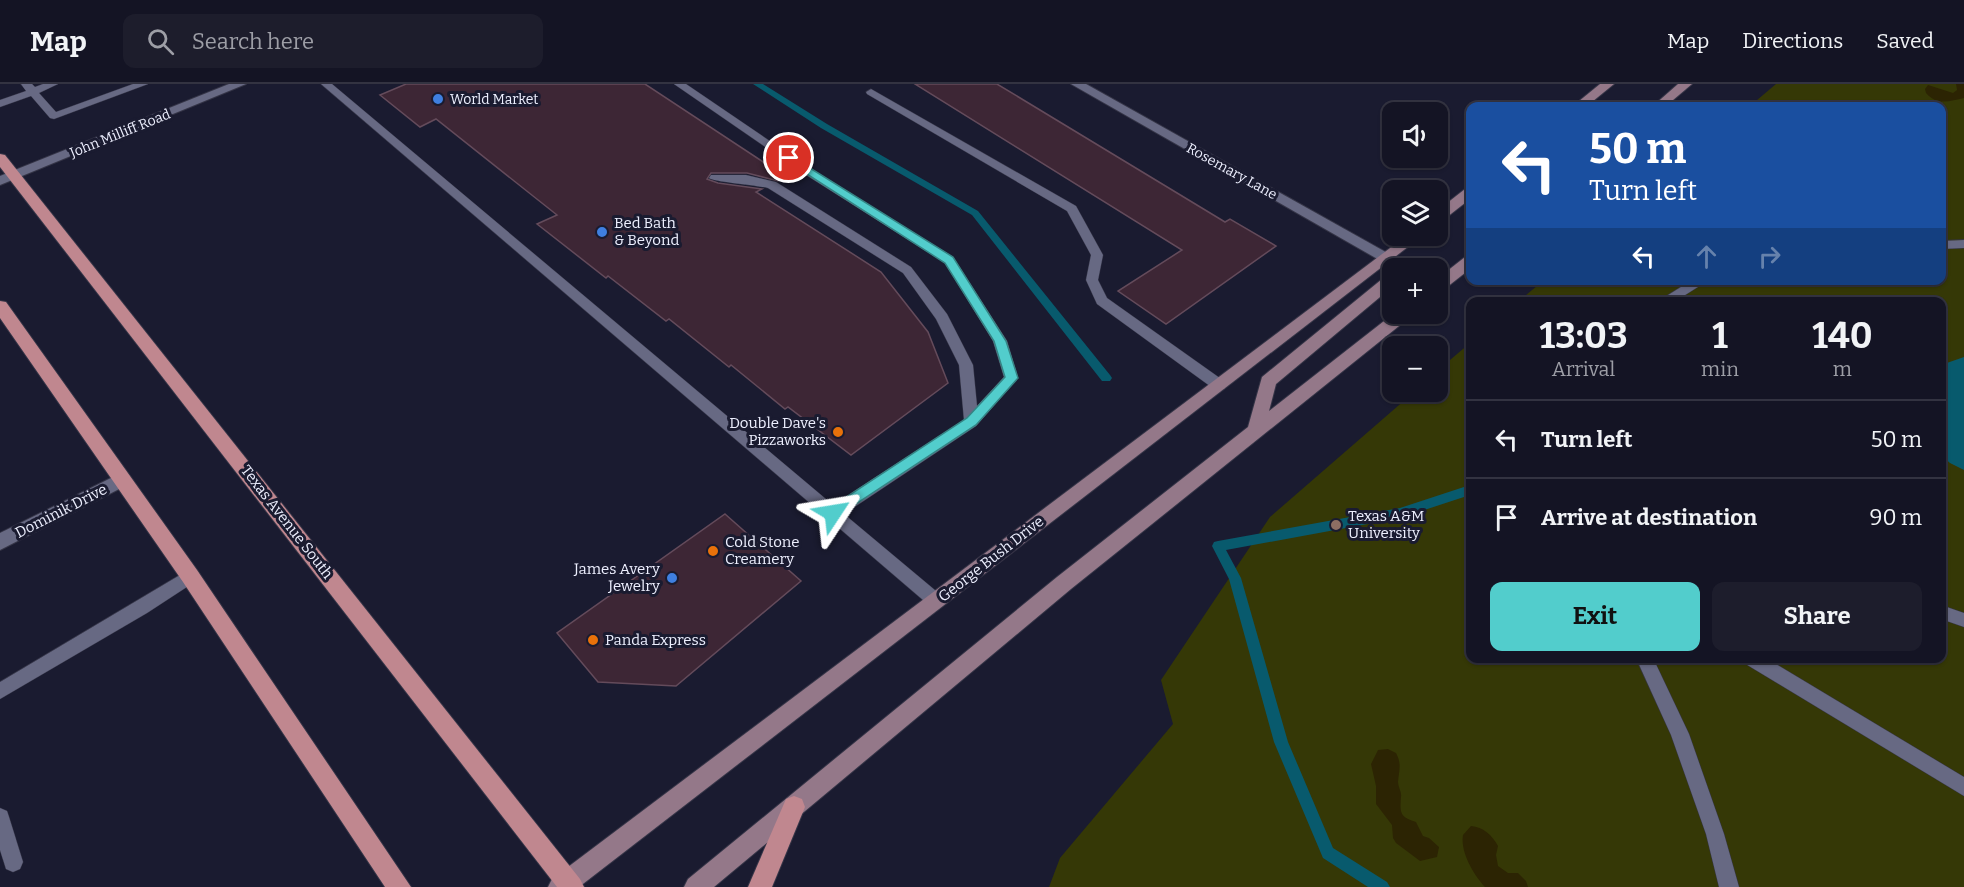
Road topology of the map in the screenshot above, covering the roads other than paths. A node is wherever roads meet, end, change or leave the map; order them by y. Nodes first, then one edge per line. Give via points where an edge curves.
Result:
1 (53, 84) edge
2 (143, 84) edge
3 (240, 84) edge
4 (326, 84) edge
5 (679, 84) edge
6 (1077, 84) edge
7 (1608, 84) edge
8 (1686, 84) edge
9 (29, 88) edge
10 (871, 92) dead end
11 (1584, 102) edge
12 (1664, 102) edge
13 (0, 104) edge
14 (0, 158) edge
15 (7, 178) edge
16 (715, 178) dead end
17 (1466, 195) edge
18 (1448, 209) edge
19 (1964, 244) edge
20 (1946, 245) edge
21 (1406, 246) edge
22 (1383, 258) edge
23 (1396, 258) edge
24 (1466, 264) edge
25 (1382, 270) edge
26 (1448, 278) edge
27 (1694, 285) edge
28 (1382, 287) edge
29 (1672, 297) edge
30 (0, 306) edge
31 (1390, 324) edge
32 (1219, 385) junction
33 (971, 422) junction
34 (1256, 430) junction
35 (121, 480) junction
36 (833, 513) junction
37 (0, 542) edge
38 (190, 576) junction
39 (936, 601) junction
40 (1946, 614) edge
41 (1964, 620) edge
42 (1646, 663) edge
43 (1758, 663) edge
44 (0, 691) edge
45 (1964, 788) edge
46 (794, 807) junction
47 (0, 817) edge
48 (13, 862) dead end
49 (566, 885) edge
50 (399, 887) edge
51 (696, 887) edge
52 (760, 887) edge
53 (1730, 887) edge

1 - 9 lane
2 - 9 lane via 54,116
3 - 15 street, John Milliff Road
4 - 36 lane
5 - 33 lane via 949,260 1000,341 1011,378
6 - 22 street, Rosemary Lane
7 - 11 main road
8 - 12 main road
9 - 13 lane
10 - 32 lane via 1072,209 1097,255 1092,280 1102,301
14 - 15 main road, Texas Avenue South
15 - 49 main road, Texas Avenue South via 126,316
16 - 33 lane via 772,185 907,270 942,317 966,365
17 - 18 main road
19 - 20 lane
21 - 23 main road, George Bush Drive
24 - 26 main road
25 - 32 main road, George Bush Drive
27 - 29 lane
28 - 34 main road via 1268,381
30 - 35 main road
31 - 34 main road
32 - 39 main road, George Bush Drive
33 - 36 lane
34 - 46 main road
35 - 37 street, Dominik Drive
35 - 38 main road
36 - 39 lane
38 - 44 lane
38 - 50 main road
39 - 49 main road, George Bush Drive
40 - 41 lane
42 - 53 lane via 1680,734
43 - 45 lane
46 - 51 main road
46 - 52 main road
47 - 48 lane

